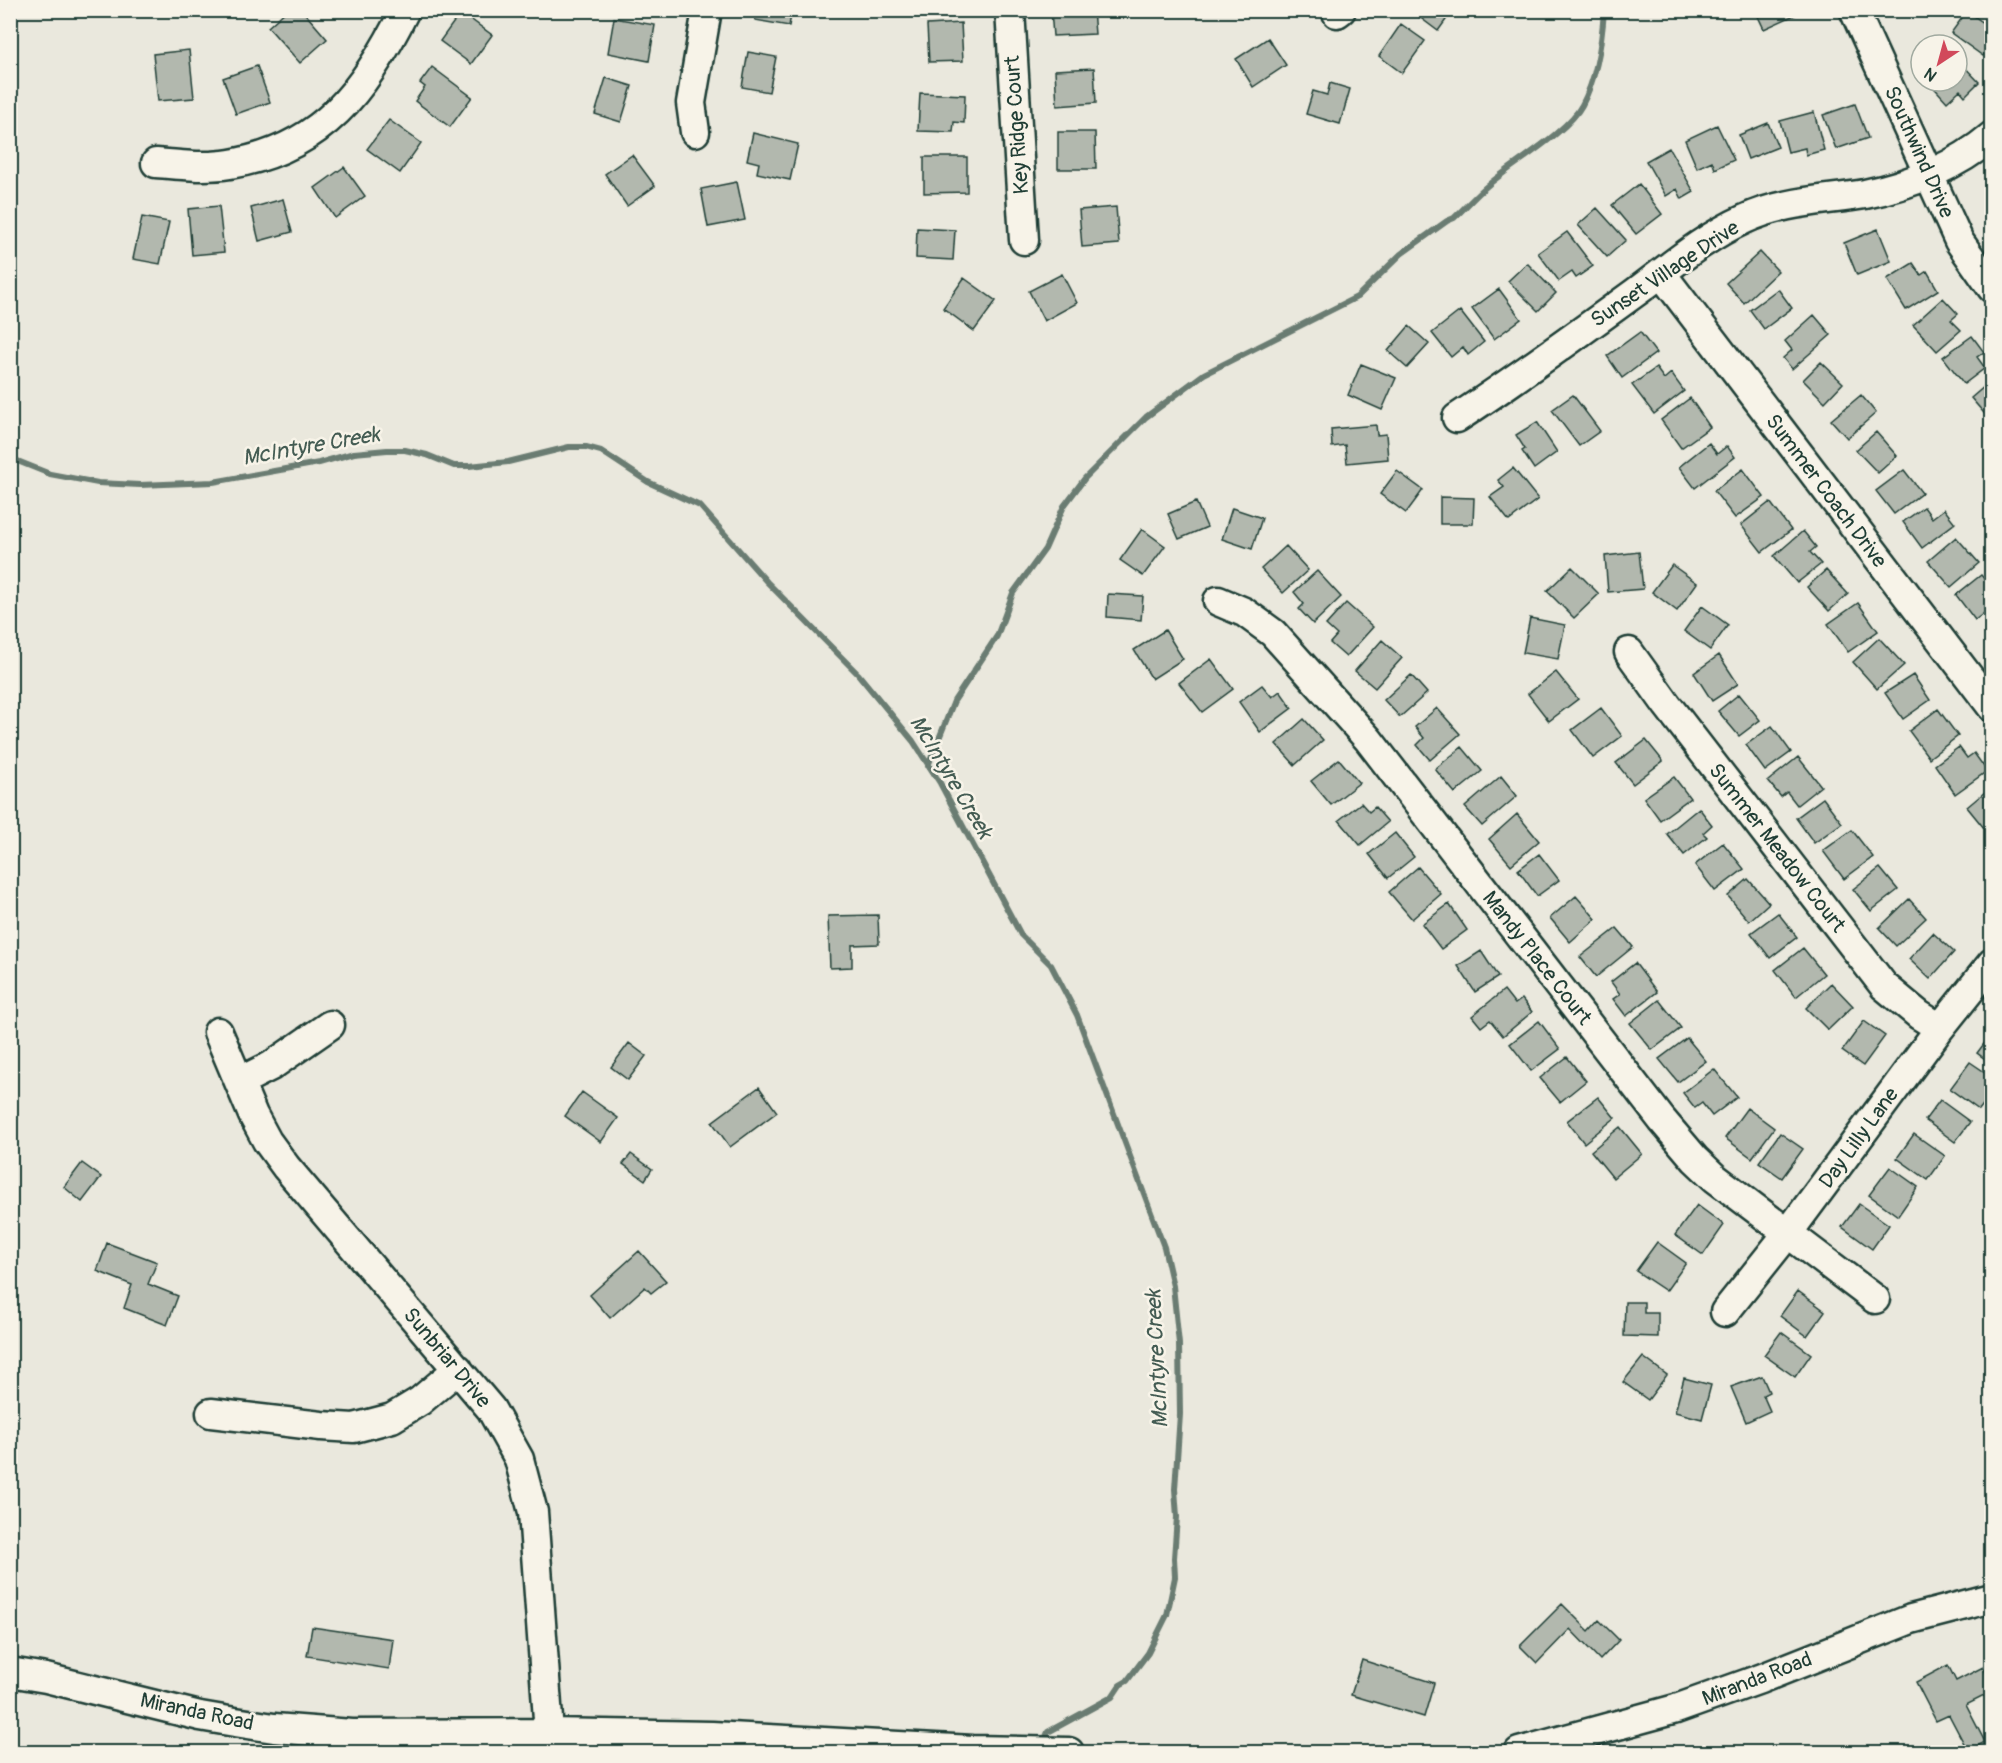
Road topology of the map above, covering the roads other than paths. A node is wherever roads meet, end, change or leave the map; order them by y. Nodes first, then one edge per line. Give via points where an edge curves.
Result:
1 (405, 10) edge
2 (707, 10) edge
3 (1010, 10) edge
4 (1854, 10) edge
5 (694, 132) dead end
6 (1992, 136) edge
7 (156, 163) dead end
8 (1927, 174) junction
9 (1024, 240) dead end
10 (1662, 273) junction
11 (1992, 288) edge
12 (1458, 418) dead end
13 (1218, 601) dead end
14 (1629, 652) dead end
15 (1992, 707) edge
16 (1992, 963) edge
17 (330, 1025) dead end
18 (1940, 1028) junction
19 (218, 1032) dead end
20 (239, 1082) junction
21 (1788, 1233) junction
22 (1875, 1299) dead end
23 (1725, 1312) dead end
24 (458, 1369) junction
25 (211, 1413) dead end
26 (1992, 1598) edge
27 (10, 1672) edge
28 (549, 1733) junction
29 (1064, 1752) edge
30 (1069, 1752) edge
31 (1519, 1752) edge

1 - 7 street via 358,89 331,119 302,139 270,154 229,165
2 - 5 street via 691,103
3 - 9 street, Key Ridge Court
4 - 8 street, Southwind Drive
6 - 8 street, Sunset Village Drive via 1949,166
8 - 10 street, Sunset Village Drive via 1891,188 1800,202 1764,212 1724,230
8 - 11 street, Southwind Drive via 1959,241
10 - 12 street, Sunset Village Drive
10 - 15 street, Summer Coach Drive
13 - 21 street, Mandy Place Court via 1245,612 1273,633 1322,686 1368,739 1675,1136 1715,1178
14 - 18 street, Summer Meadow Court via 1884,986
16 - 18 street, Day Lilly Lane
17 - 20 street via 271,1066
18 - 21 street, Day Lilly Lane
19 - 20 street, Sunbriar Drive
20 - 24 street, Sunbriar Drive via 257,1124 286,1167
21 - 22 street, Mandy Place Court
21 - 23 street, Day Lilly Lane
24 - 25 street via 420,1401 392,1418 354,1428
24 - 28 street, Sunbriar Drive via 491,1409 519,1459 533,1512
26 - 31 street, Miranda Road via 1911,1619 1676,1709
27 - 28 street, Miranda Road via 200,1716 274,1728 352,1734
28 - 29 street, Miranda Road via 712,1736
29 - 30 street, Miranda Road

